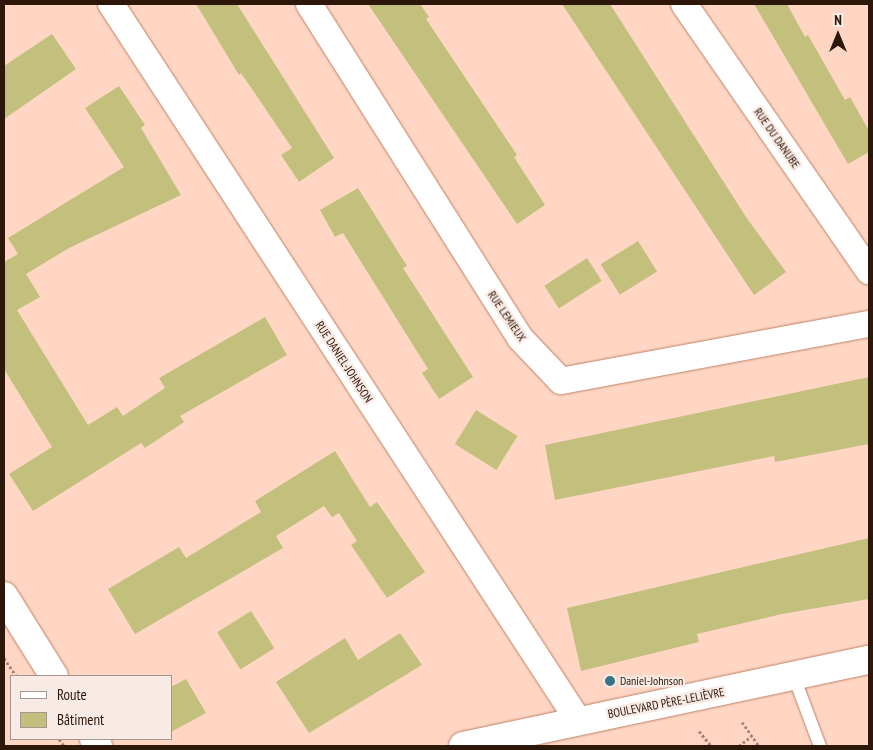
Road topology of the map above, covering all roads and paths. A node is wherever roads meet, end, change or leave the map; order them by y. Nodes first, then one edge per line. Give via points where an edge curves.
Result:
1 (111, 4) edge
2 (309, 4) edge
3 (684, 4) edge
4 (869, 271) edge
5 (869, 324) edge
6 (4, 596) edge
7 (4, 658) edge
8 (868, 665) edge
9 (15, 675) edge
10 (53, 675) edge
11 (794, 677) junction
12 (578, 720) junction
13 (742, 722) dead end
14 (699, 731) dead end
15 (752, 736) junction
16 (463, 746) edge
17 (711, 746) edge
18 (739, 746) edge
19 (759, 746) edge
20 (820, 746) edge

1 - 12 street, RUE DANIEL-JOHNSON
2 - 5 street, RUE LEMIEUX via 520,338 561,382
3 - 4 street, RUE DU DANUBE
6 - 10 main road
7 - 9 path
8 - 11 main road, BOULEVARD PÈRE-LELIÈVRE
11 - 12 main road, BOULEVARD PÈRE-LELIÈVRE
11 - 20 lane
12 - 16 main road, BOULEVARD PÈRE-LELIÈVRE
13 - 15 path
14 - 17 path
15 - 18 path
15 - 19 path

